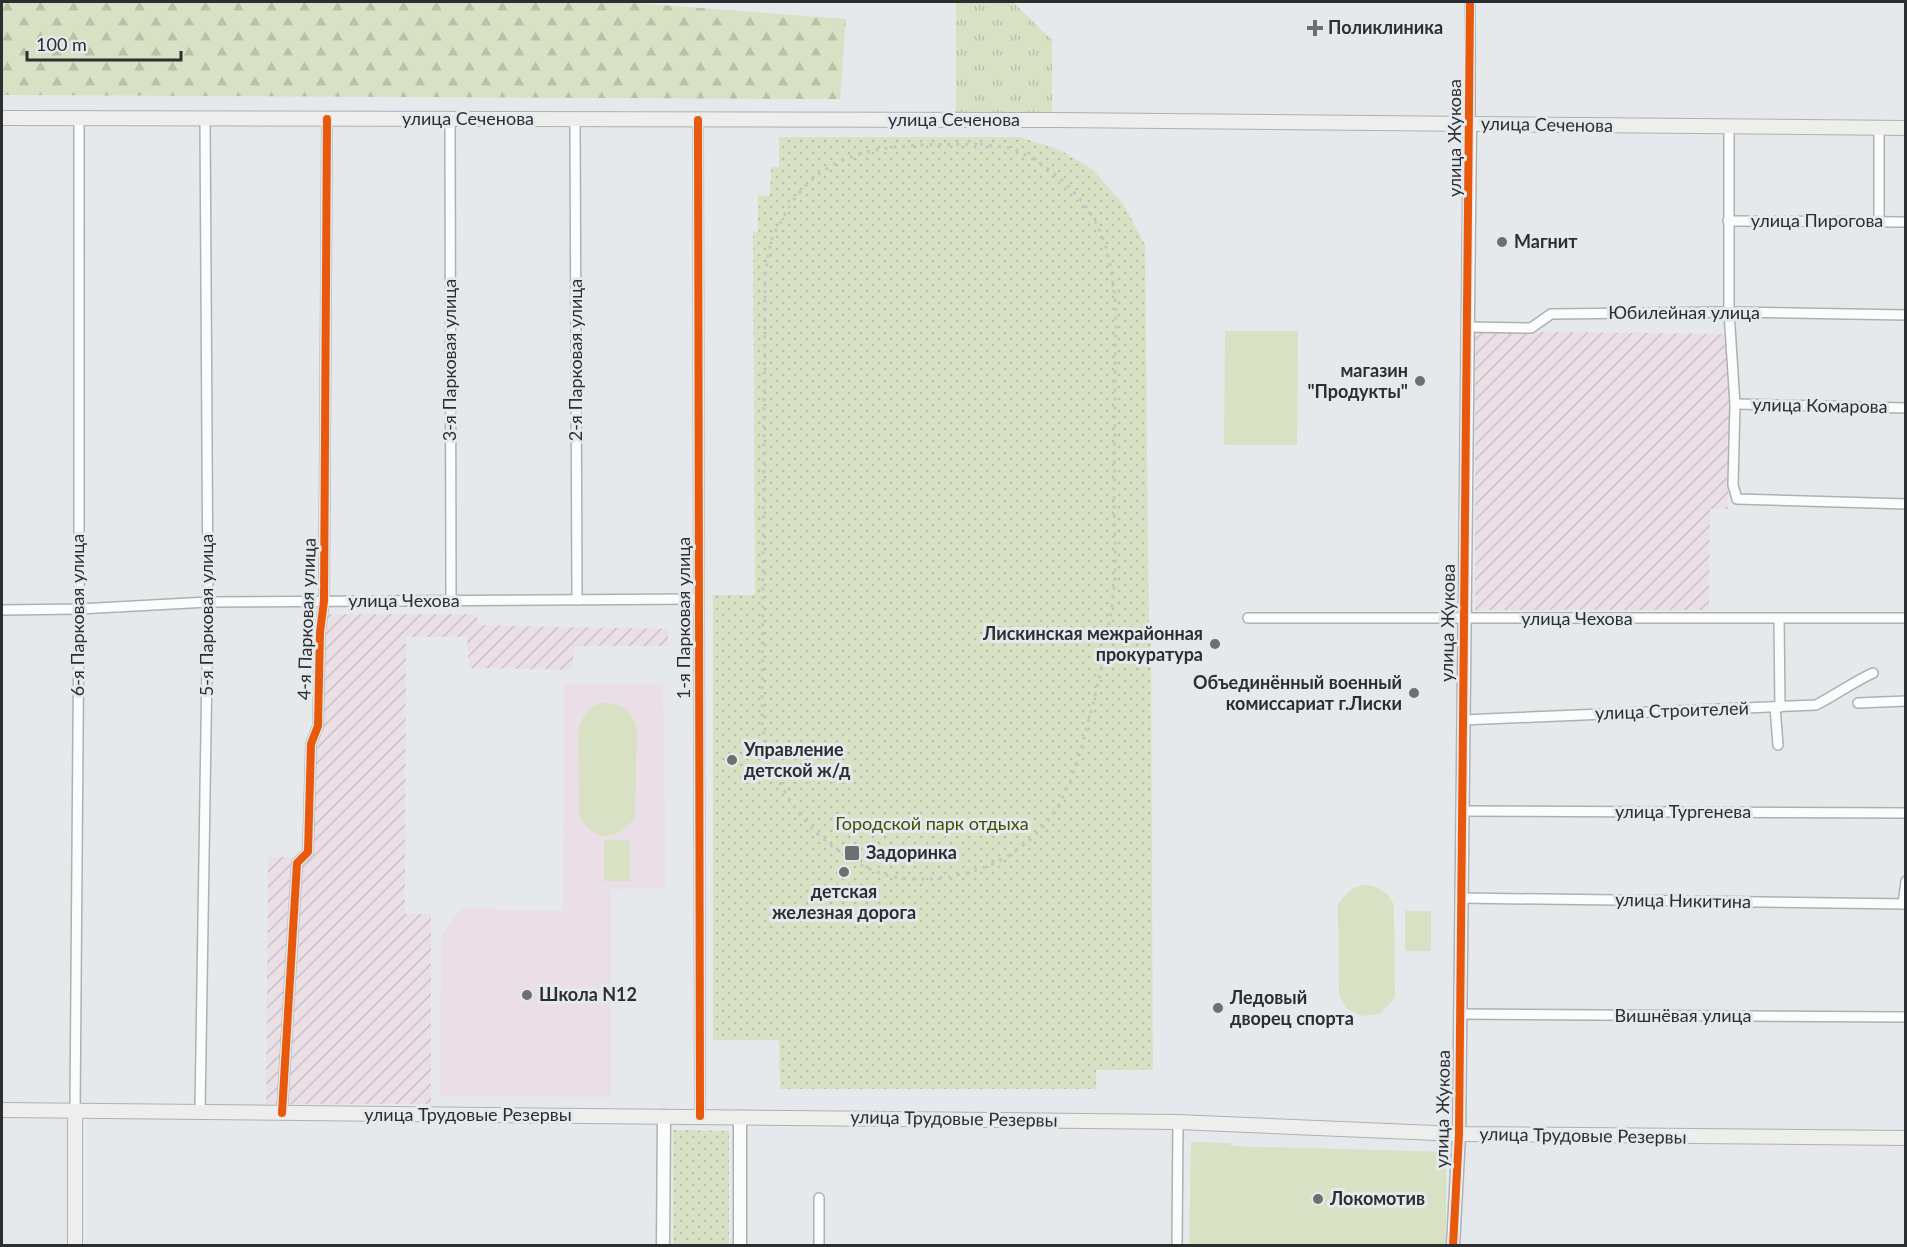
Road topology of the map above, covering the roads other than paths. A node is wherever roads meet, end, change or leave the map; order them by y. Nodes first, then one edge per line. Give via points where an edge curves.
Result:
1 (1470, 2) edge
2 (2, 118) edge
3 (79, 118) junction
4 (205, 118) junction
5 (327, 119) junction
6 (450, 119) junction
7 (574, 119) junction
8 (698, 120) junction
9 (1470, 124) junction
10 (1729, 126) junction
11 (1879, 128) junction
12 (1905, 128) edge
13 (1728, 221) junction
14 (1879, 222) junction
15 (1905, 222) edge
16 (1729, 312) junction
17 (1905, 315) edge
18 (1467, 327) junction
19 (1735, 404) junction
20 (1905, 408) edge
21 (1905, 504) edge
22 (698, 599) junction
23 (577, 600) junction
24 (451, 601) junction
25 (208, 602) junction
26 (324, 602) junction
27 (79, 609) junction
28 (2, 610) edge
29 (1248, 618) dead end
30 (1905, 618) edge
31 (1463, 619) junction
32 (1779, 619) junction
33 (1873, 673) dead end
34 (1905, 701) edge
35 (1858, 703) dead end
36 (1777, 707) junction
37 (1462, 720) junction
38 (1778, 745) dead end
39 (1461, 811) junction
40 (1905, 813) edge
41 (1905, 881) edge
42 (1461, 898) junction
43 (1904, 904) edge
44 (1460, 1014) junction
45 (1905, 1017) edge
46 (2, 1110) edge
47 (75, 1111) junction
48 (200, 1112) junction
49 (282, 1113) junction
50 (664, 1116) junction
51 (700, 1116) junction
52 (740, 1117) junction
53 (1178, 1122) junction
54 (1459, 1134) junction
55 (1905, 1138) edge
56 (819, 1198) dead end
57 (75, 1245) edge
58 (663, 1245) edge
59 (740, 1245) edge
60 (819, 1245) edge
61 (1177, 1245) edge
62 (1453, 1245) edge

1 - 9 street, улица Жукова
2 - 3 main road, улица Сеченова
3 - 4 main road, улица Сеченова
3 - 27 street, 6-я Парковая улица
4 - 5 main road, улица Сеченова
4 - 25 street, 5-я Парковая улица
5 - 6 main road, улица Сеченова
5 - 26 street, 4-я Парковая улица
6 - 7 main road, улица Сеченова
6 - 24 street, 3-я Парковая улица
7 - 8 main road, улица Сеченова
7 - 23 street, 2-я Парковая улица
8 - 9 main road, улица Сеченова
8 - 22 street, 1-я Парковая улица
9 - 10 main road, улица Сеченова
9 - 18 street, улица Жукова
10 - 11 main road, улица Сеченова
10 - 13 street
11 - 12 main road, улица Сеченова
11 - 14 street
13 - 14 street, улица Пирогова
13 - 16 street
14 - 15 street, улица Пирогова
16 - 17 street, Юбилейная улица
16 - 18 street, Юбилейная улица via 1551,314 1532,328
16 - 19 street
18 - 31 street, улица Жукова
19 - 20 street, улица Комарова
19 - 21 street via 1733,485 1737,499
22 - 23 street, улица Чехова
22 - 51 street, 1-я Парковая улица
23 - 24 street, улица Чехова
24 - 26 street, улица Чехова
25 - 26 street, улица Чехова
25 - 27 street, улица Чехова
25 - 48 street, 5-я Парковая улица
26 - 49 street, 4-я Парковая улица via 318,726 310,744 308,852 297,863
27 - 28 street, улица Чехова
27 - 47 street, 6-я Парковая улица
29 - 31 street, улица Чехова
30 - 32 street, улица Чехова
31 - 32 street, улица Чехова
31 - 37 street, улица Жукова
32 - 36 street
33 - 36 street, улица Строителей via 1816,705
34 - 35 street
36 - 37 street, улица Строителей
36 - 38 street
37 - 39 street, улица Жукова
39 - 40 street, улица Тургенева
39 - 42 street, улица Жукова
41 - 43 street
42 - 43 street, улица Никитина
42 - 44 street, улица Жукова
44 - 45 street, Вишнёвая улица
44 - 54 street, улица Жукова
46 - 47 main road, улица Трудовые Резервы
47 - 48 main road, улица Трудовые Резервы
47 - 57 main road
48 - 49 main road, улица Трудовые Резервы
49 - 50 main road, улица Трудовые Резервы
50 - 51 main road, улица Трудовые Резервы
50 - 58 street
51 - 52 main road, улица Трудовые Резервы
52 - 53 main road, улица Трудовые Резервы
52 - 59 street
53 - 54 main road, улица Трудовые Резервы
53 - 61 street
54 - 55 main road, улица Трудовые Резервы
54 - 62 street, улица Жукова
56 - 60 street

